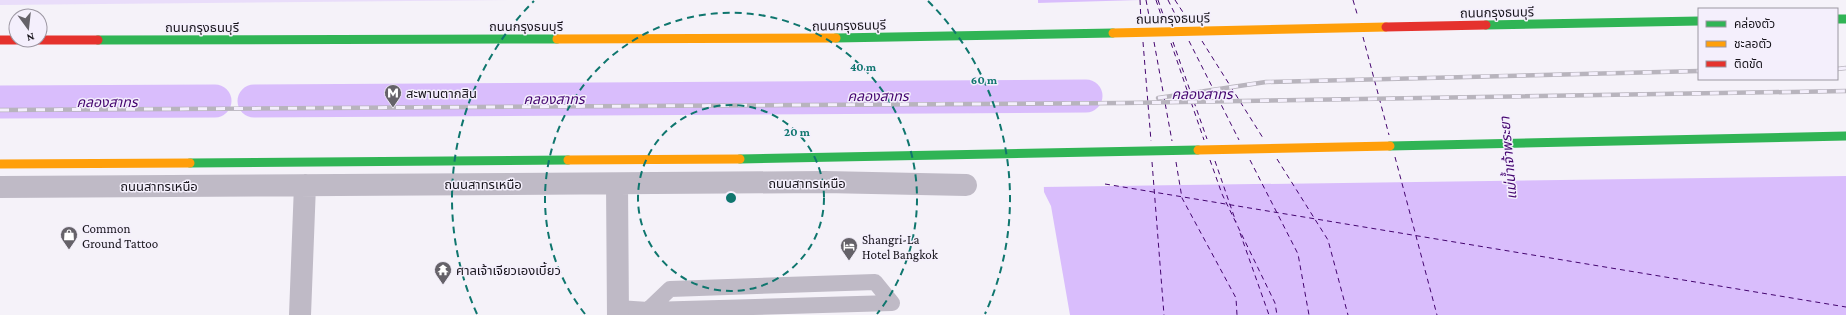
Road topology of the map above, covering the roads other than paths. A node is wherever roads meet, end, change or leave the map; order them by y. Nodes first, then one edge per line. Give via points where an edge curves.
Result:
1 (1698, 21) edge
2 (0, 40) edge
3 (1846, 136) edge
4 (0, 164) edge
5 (617, 184) junction
6 (966, 184) dead end
7 (305, 185) junction
8 (0, 187) edge
9 (648, 310) junction
10 (618, 311) edge
11 (300, 315) edge

1 - 2 main road, ถนนกรุงธนบุรี via 834,38
3 - 4 main road via 848,158
5 - 6 street, ถนนสาทรเหนือ
5 - 7 street, ถนนสาทรเหนือ
5 - 10 street
7 - 8 street, ถนนสาทรเหนือ
7 - 11 street
9 - 9 lane via 670,289 867,282 875,282 892,303
9 - 10 lane

